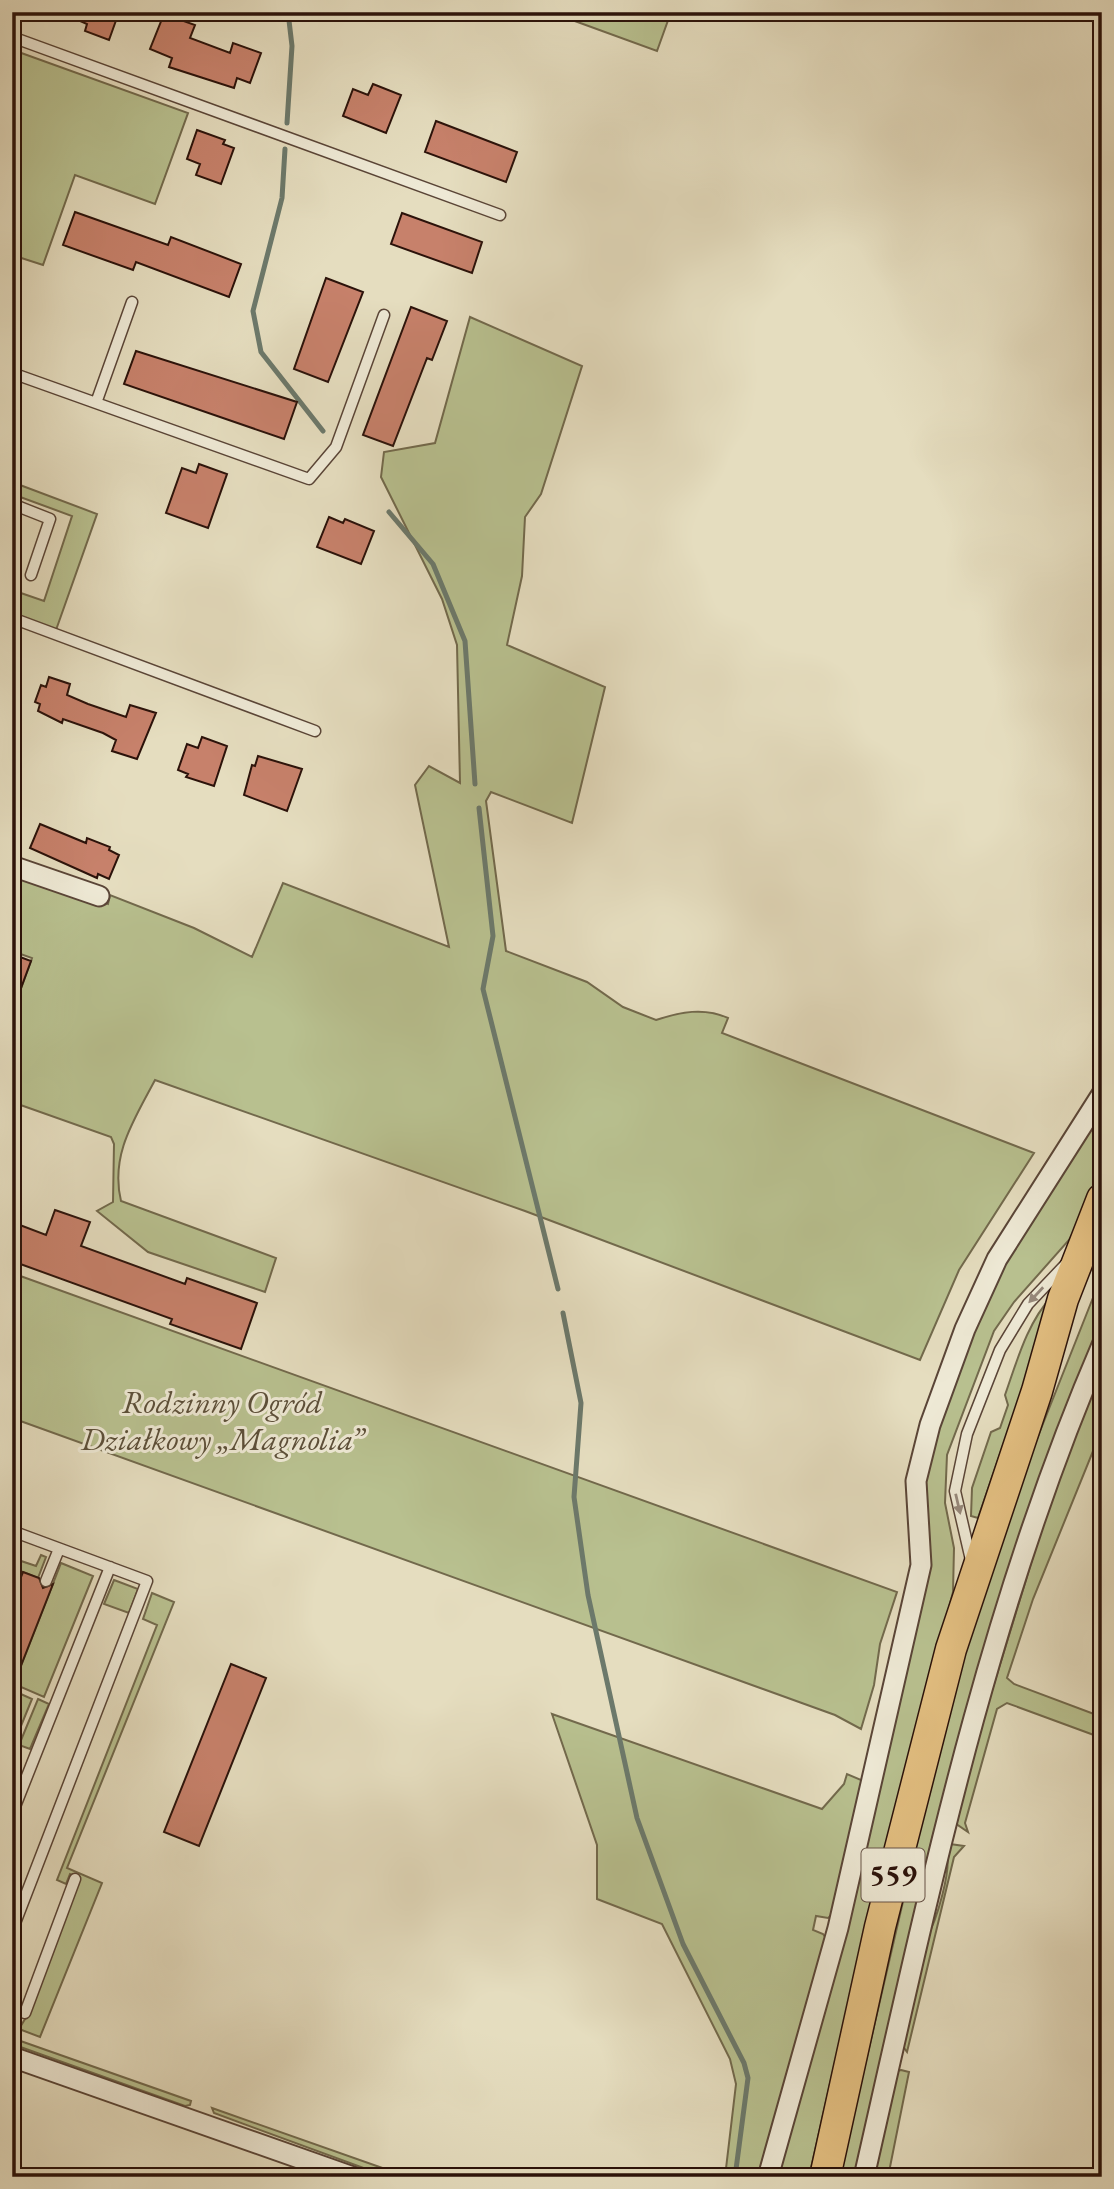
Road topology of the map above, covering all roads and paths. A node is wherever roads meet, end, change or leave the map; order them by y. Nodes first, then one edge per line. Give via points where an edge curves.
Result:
1 (12, 37) edge
2 (500, 215) dead end
3 (132, 302) dead end
4 (384, 315) dead end
5 (12, 373) edge
6 (96, 403) junction
7 (12, 504) edge
8 (31, 575) dead end
9 (12, 618) edge
10 (315, 731) dead end
11 (12, 866) edge
12 (99, 897) dead end
13 (1102, 1094) edge
14 (1102, 1199) edge
15 (1092, 1249) edge
16 (1102, 1345) edge
17 (12, 1531) edge
18 (59, 1549) junction
19 (110, 1567) junction
20 (974, 1577) junction
21 (46, 1581) dead end
22 (12, 1814) edge
23 (75, 1878) dead end
24 (12, 1931) edge
25 (12, 2008) edge
26 (12, 2057) edge
27 (353, 2177) edge
28 (768, 2177) edge
29 (825, 2177) edge
30 (864, 2177) edge

1 - 2 lane
3 - 6 lane
4 - 6 lane via 336,447 309,479
5 - 6 lane
7 - 8 lane via 50,519
9 - 10 lane
11 - 12 street
13 - 28 street via 998,1259 965,1329 928,1432 916,1481 921,1565 838,1927
14 - 15 main road, 559
15 - 20 main road, 559 via 1063,1298
15 -> 20 lane via 1028,1304 1000,1350 967,1434 955,1491
16 - 30 street via 1057,1454 961,1761
17 - 18 lane
18 - 19 lane
18 - 21 lane
19 - 22 lane
19 - 24 lane via 148,1581
20 - 29 main road, 559 via 918,1771
23 - 25 lane via 25,2013
26 - 27 street

